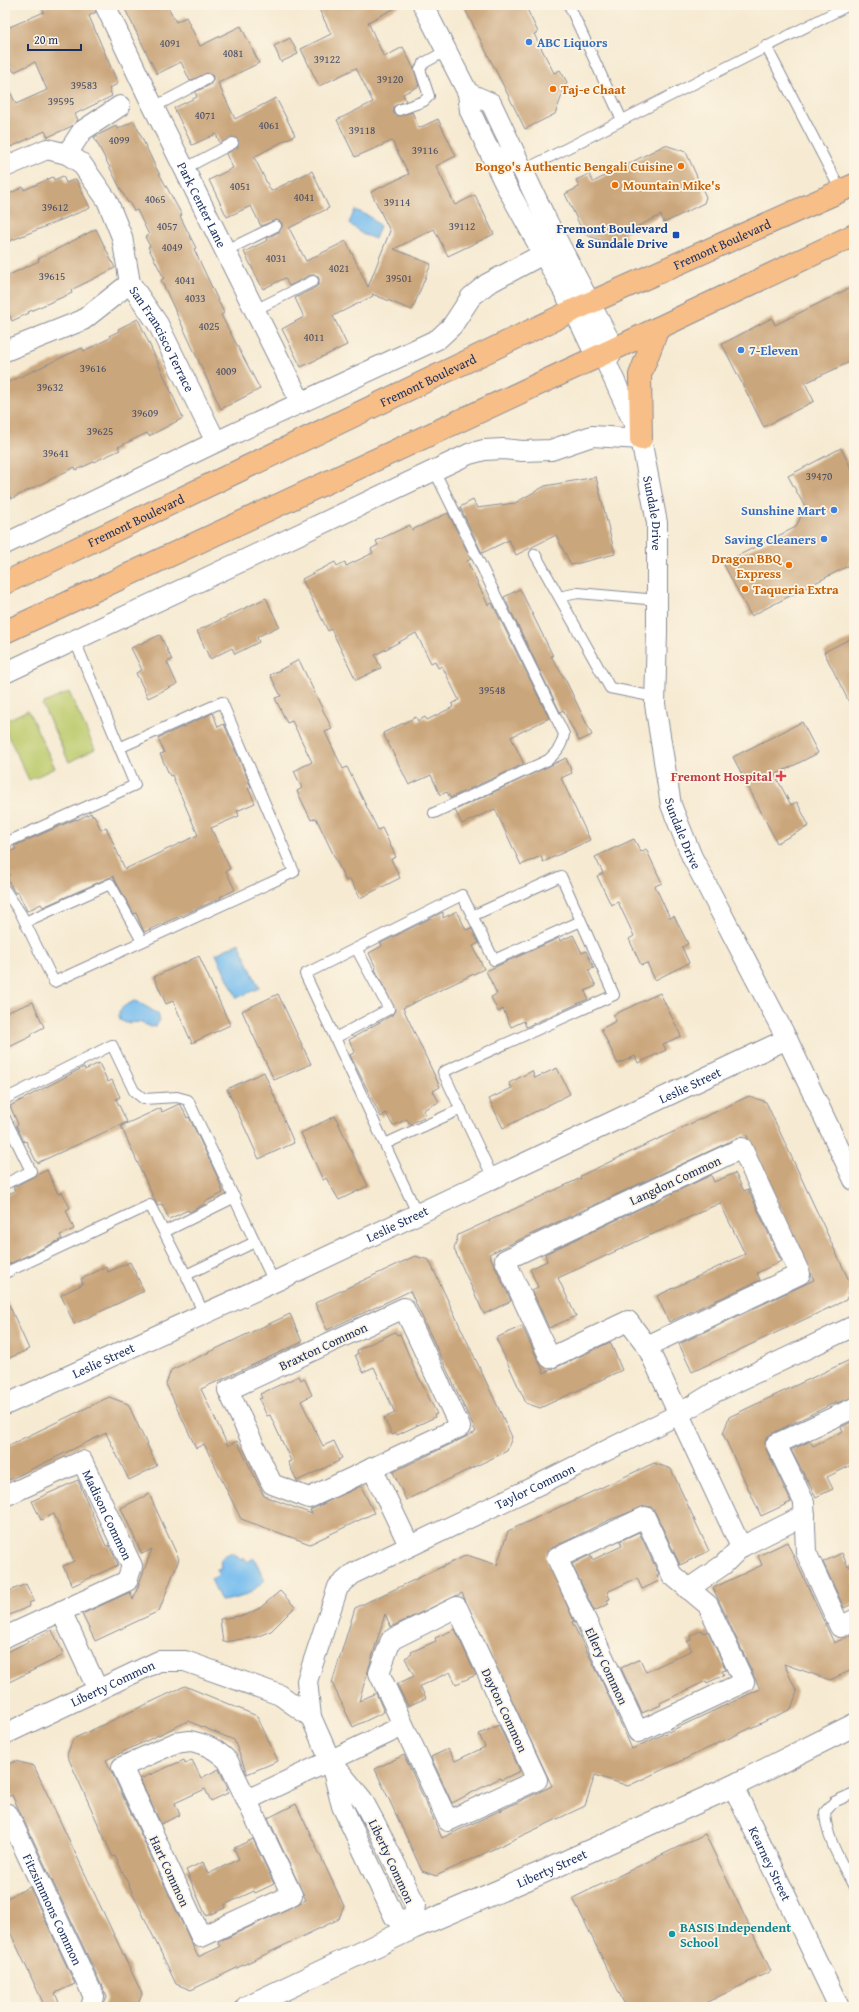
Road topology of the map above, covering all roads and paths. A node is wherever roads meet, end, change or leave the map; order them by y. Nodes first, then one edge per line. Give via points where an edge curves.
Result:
1 (105, 5) edge
2 (423, 5) edge
3 (569, 5) edge
4 (849, 5) edge
5 (766, 46) junction
6 (446, 51) junction
7 (207, 79) dead end
8 (468, 93) junction
9 (120, 106) dead end
10 (154, 107) junction
11 (399, 110) dead end
12 (622, 120) junction
13 (482, 136) junction
14 (233, 143) dead end
15 (67, 154) junction
16 (5, 167) edge
17 (184, 169) junction
18 (524, 170) junction
19 (847, 188) edge
20 (276, 226) dead end
21 (854, 234) edge
22 (225, 251) junction
23 (543, 254) junction
24 (313, 281) dead end
25 (130, 283) junction
26 (583, 306) junction
27 (255, 310) junction
28 (658, 328) junction
29 (5, 351) edge
30 (606, 356) junction
31 (301, 403) junction
32 (641, 439) junction
33 (216, 442) junction
34 (434, 470) junction
35 (5, 544) edge
36 (535, 554) dead end
37 (5, 583) edge
38 (559, 597) junction
39 (658, 600) junction
40 (5, 632) edge
41 (75, 641) junction
42 (5, 673) edge
43 (655, 697) junction
44 (120, 748) junction
45 (434, 812) dead end
46 (5, 843) edge
47 (5, 890) edge
48 (472, 916) junction
49 (581, 921) junction
50 (24, 922) junction
51 (142, 942) junction
52 (356, 948) junction
53 (335, 1038) junction
54 (787, 1039) junction
55 (5, 1099) edge
56 (461, 1109) junction
57 (6, 1124) edge
58 (385, 1144) junction
59 (493, 1178) junction
60 (854, 1180) edge
61 (5, 1184) edge
62 (235, 1196) junction
63 (417, 1213) junction
64 (164, 1232) junction
65 (255, 1242) junction
66 (5, 1273) edge
67 (186, 1275) junction
68 (274, 1282) junction
69 (204, 1314) junction
70 (854, 1326) edge
71 (647, 1346) junction
72 (5, 1405) edge
73 (854, 1408) edge
74 (679, 1414) junction
75 (372, 1468) junction
76 (5, 1496) edge
77 (804, 1515) junction
78 (410, 1545) junction
79 (741, 1547) junction
80 (688, 1589) junction
81 (61, 1611) junction
82 (854, 1620) edge
83 (5, 1637) edge
84 (98, 1690) junction
85 (311, 1717) junction
86 (403, 1726) junction
87 (854, 1726) edge
88 (5, 1734) edge
89 (330, 1760) junction
90 (733, 1786) junction
91 (854, 1793) edge
92 (247, 1800) junction
93 (5, 1816) edge
94 (376, 1825) junction
95 (356, 1835) junction
96 (854, 1887) edge
97 (413, 1928) junction
98 (91, 2007) edge
99 (247, 2007) edge
100 (839, 2007) edge

1 - 10 street, Park Center Lane
2 - 6 street, Sundale Drive
3 - 12 lane
4 - 5 lane
5 - 12 lane
5 - 19 lane
6 - 8 street, Sundale Drive
6 - 11 lane via 424,63 420,69 429,96 424,101
7 - 10 lane
8 - 13 street, Sundale Drive via 470,112
8 - 18 street, Sundale Drive via 491,103
9 - 15 street via 82,131
10 - 17 street, Park Center Lane
12 - 18 lane
13 - 18 lane via 514,169
13 - 23 street, Sundale Drive
14 - 17 lane
15 - 16 street via 47,149
15 - 25 street, San Francisco Terrace via 81,163 107,200 122,237
17 - 22 street, Park Center Lane
18 - 26 street, Sundale Drive
19 - 26 main road, Fremont Boulevard
20 - 22 lane
21 - 28 main road
22 - 27 street, Park Center Lane
23 - 26 street, Sundale Drive
23 - 31 street via 487,284 471,297 452,326 438,339
24 - 27 lane
25 - 29 street via 83,320
25 - 33 street, San Francisco Terrace via 158,324
26 - 30 street, Sundale Drive
26 - 37 main road, Fremont Boulevard
27 - 31 street, Park Center Lane
28 - 30 main road
28 - 32 main road via 640,375
30 - 32 street, Sundale Drive
30 - 40 main road
31 - 33 street
32 - 34 street via 592,436 551,450 484,450
32 - 39 street, Sundale Drive via 659,533
33 - 35 street
34 - 41 street
34 - 45 lane via 564,734 563,743 548,760
36 - 38 lane
38 - 39 lane via 578,593
38 - 43 lane via 610,688
39 - 43 street, Sundale Drive
41 - 42 street
41 - 44 lane
43 - 54 street, Sundale Drive via 671,805 692,857
44 - 46 lane via 135,785
44 - 51 lane via 222,702 294,872
47 - 50 lane
48 - 49 lane via 494,960
48 - 49 lane via 561,876
48 - 52 lane via 462,895
49 - 56 lane via 614,996 443,1072
50 - 51 lane via 110,884
50 - 51 lane via 54,982
52 - 53 lane via 305,974
52 - 53 lane via 390,1009
53 - 58 lane
54 - 59 street, Leslie Street
54 - 60 street, Sundale Drive
55 - 62 lane via 112,1045 134,1091 144,1099 178,1097 188,1100
56 - 58 lane
56 - 59 lane
57 - 61 lane via 31,1171
58 - 63 lane
59 - 63 street, Leslie Street
62 - 64 lane
62 - 65 lane
63 - 68 street, Leslie Street
64 - 66 lane via 150,1205
64 - 67 lane
65 - 67 lane
65 - 68 lane
67 - 69 lane
68 - 69 street, Leslie Street
69 - 72 street, Leslie Street
70 - 74 street, Taylor Common via 713,1394
71 - 71 street, Langdon Common via 800,1274 742,1148 505,1260 550,1358 628,1321
71 - 74 street
73 - 77 street via 776,1444 804,1502
74 - 78 street, Taylor Common via 542,1483
74 - 79 street
75 - 75 street, Braxton Common via 460,1427 404,1308 228,1390 272,1484 309,1498
75 - 78 street
76 - 81 street, Madison Common via 82,1461 132,1566 127,1580
77 - 79 street
77 - 82 street via 806,1552 840,1626
78 - 85 street, Taylor Common via 354,1573 338,1587 307,1682
79 - 80 street via 723,1565
80 - 80 street, Ellery Common via 708,1605 744,1682 638,1732 557,1558 645,1517 672,1575
81 - 83 street, Madison Common
81 - 84 street
84 - 85 street, Liberty Common via 159,1661 184,1661 280,1695
84 - 88 street, Liberty Common
85 - 89 street, Liberty Common
86 - 86 street, Dayton Common via 448,1821 537,1780 457,1607 391,1640 379,1673
86 - 89 street
87 - 90 street, Liberty Street
89 - 92 street
89 - 94 street, Liberty Common via 362,1799
89 - 95 street, Liberty Common via 342,1806
90 - 97 street, Liberty Street
90 - 100 street, Kearney Street
91 - 96 lane via 834,1802 825,1812 825,1823 832,1845
92 - 92 street, Hart Common via 228,1761 218,1750 205,1744 190,1741 174,1743 122,1767 201,1937 292,1895
93 - 98 street, Fitzsimmons Common via 8,1814 94,1997
94 - 95 street
94 - 97 street, Liberty Common via 415,1904
95 - 97 street, Liberty Common via 394,1916
97 - 99 street, Liberty Street

